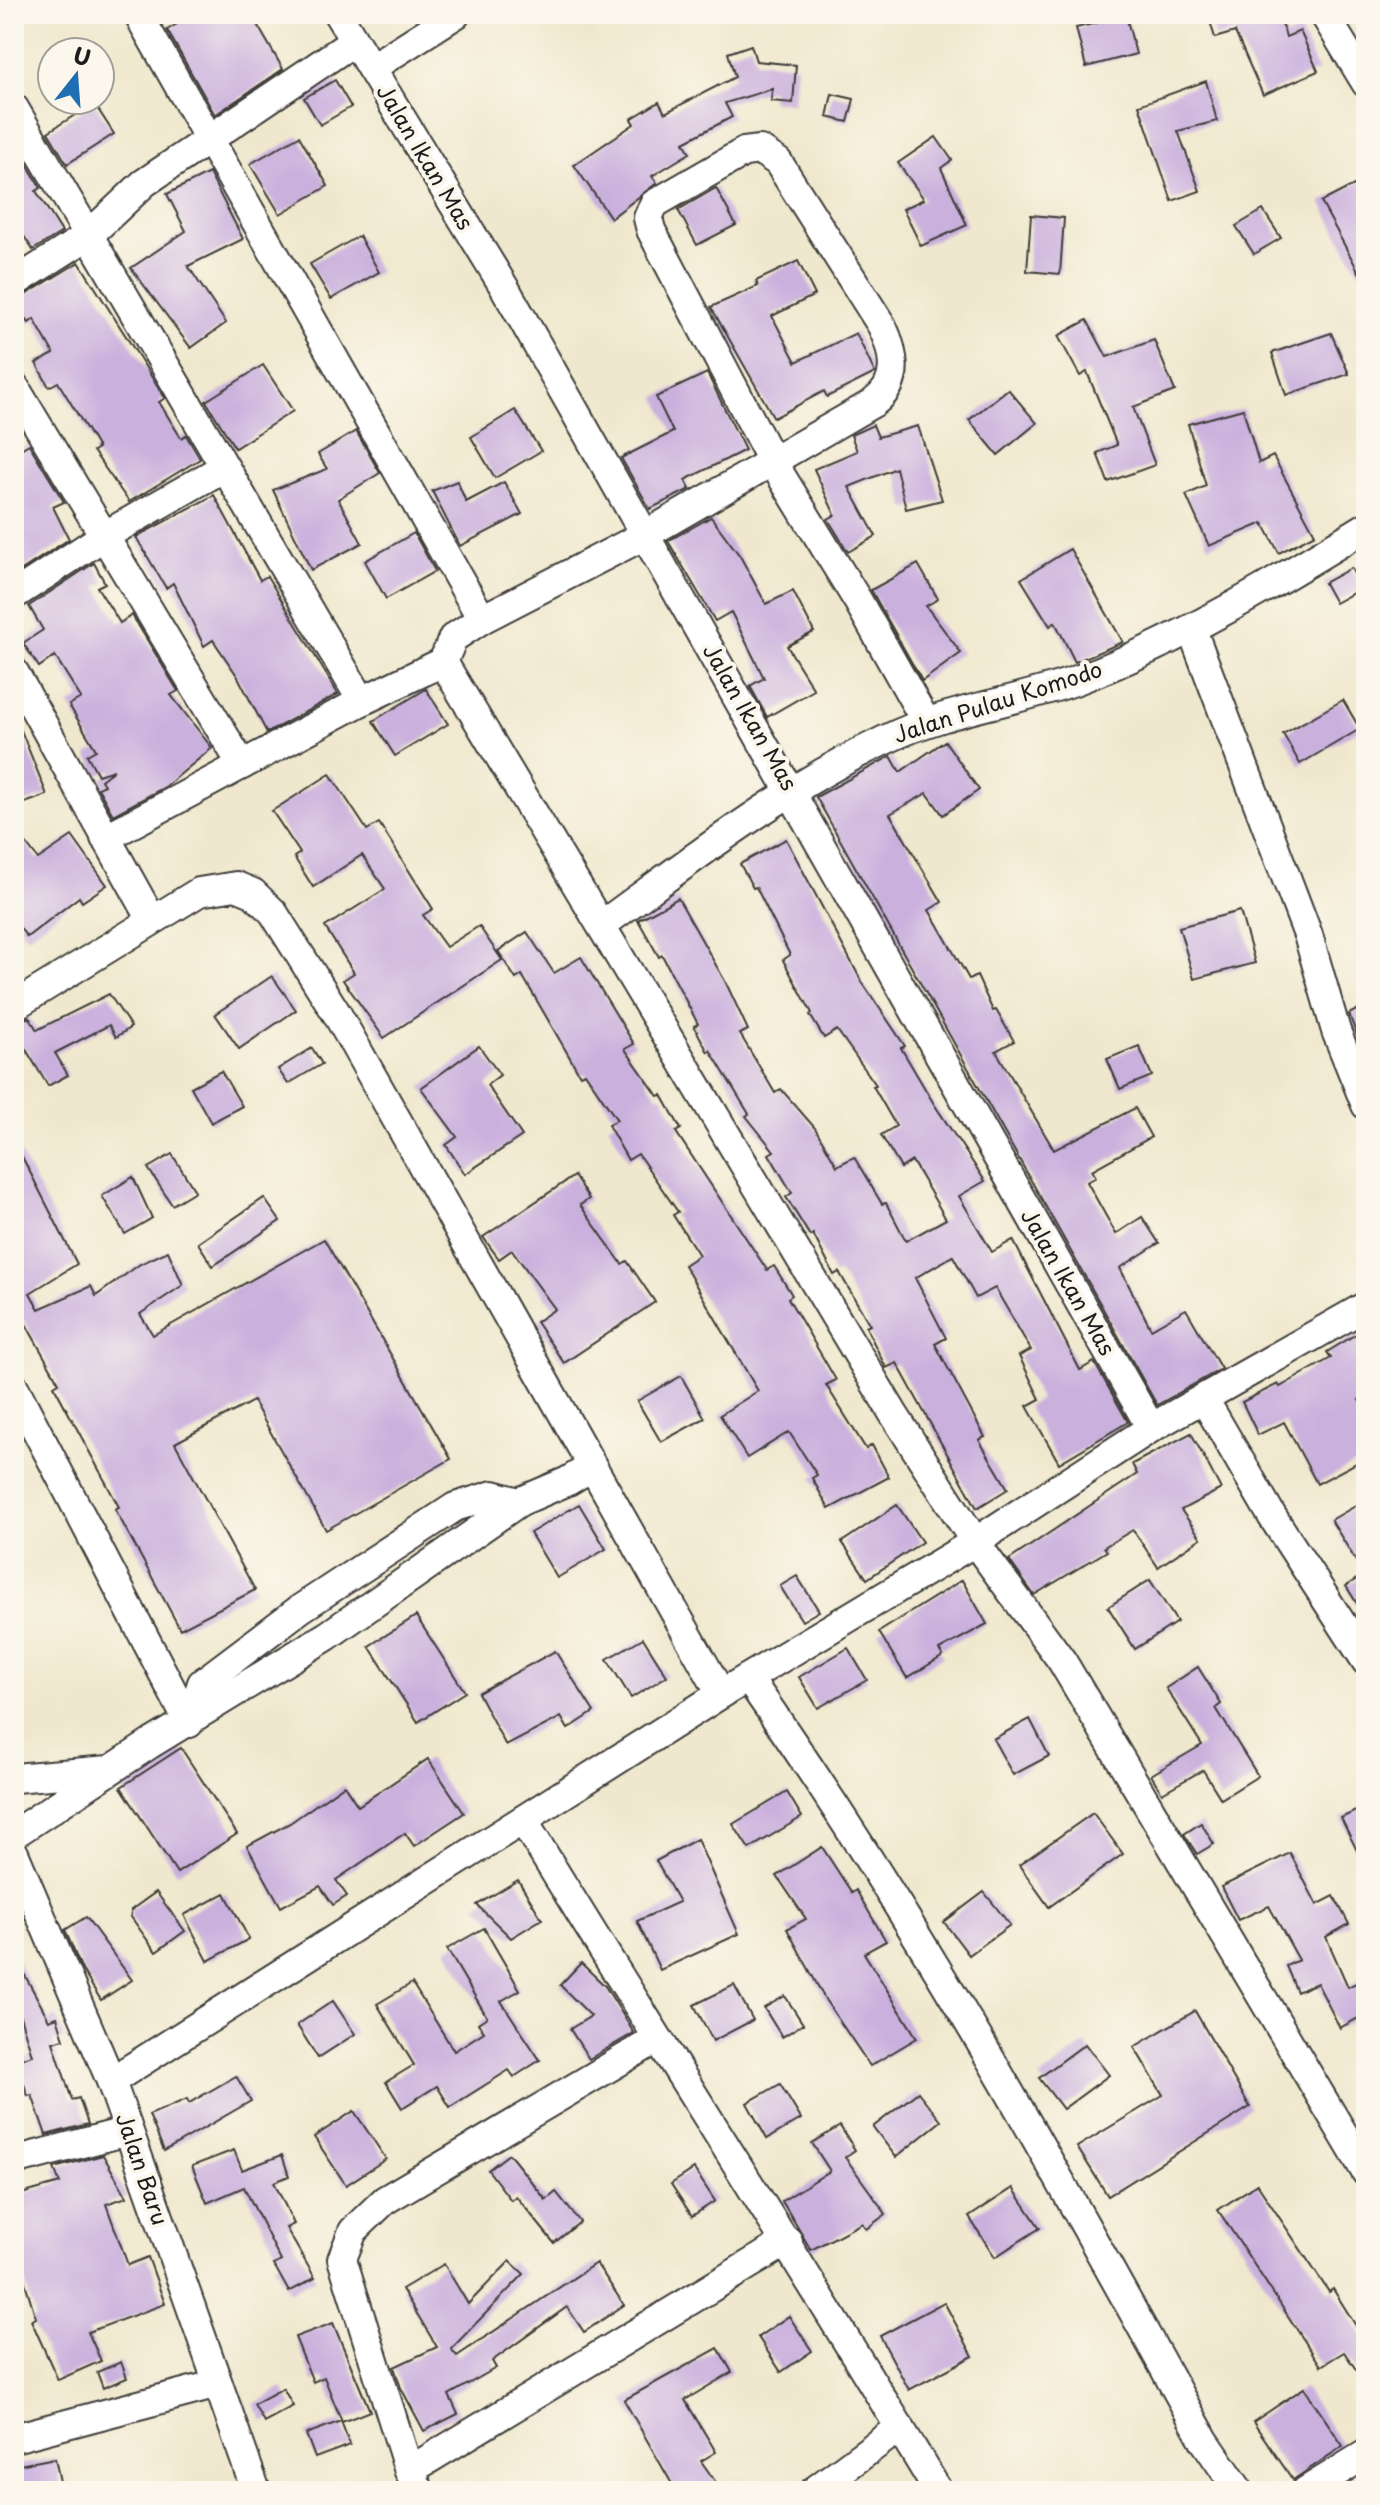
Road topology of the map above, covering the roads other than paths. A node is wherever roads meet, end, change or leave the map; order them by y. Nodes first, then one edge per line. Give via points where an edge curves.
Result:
1 (138, 14) edge
2 (338, 14) edge
3 (456, 14) edge
4 (1324, 14) edge
5 (353, 42) junction
6 (371, 68) junction
7 (1366, 83) edge
8 (14, 108) edge
9 (209, 140) junction
10 (89, 235) junction
11 (14, 283) edge
12 (14, 386) edge
13 (772, 461) junction
14 (223, 468) junction
15 (1366, 527) edge
16 (645, 535) junction
17 (104, 536) junction
18 (14, 595) edge
19 (482, 619) junction
20 (1192, 630) junction
21 (443, 662) junction
22 (14, 672) edge
23 (362, 701) junction
24 (926, 722) junction
25 (242, 765) junction
26 (792, 790) junction
27 (105, 838) junction
28 (152, 920) junction
29 (603, 924) junction
30 (14, 1006) edge
31 (1366, 1105) edge
32 (1366, 1306) edge
33 (14, 1387) edge
34 (1204, 1399) junction
35 (1151, 1428) junction
36 (591, 1467) junction
37 (519, 1502) junction
38 (975, 1542) junction
39 (1366, 1661) edge
40 (748, 1678) junction
41 (721, 1694) junction
42 (189, 1723) junction
43 (109, 1770) junction
44 (14, 1778) edge
45 (523, 1820) junction
46 (14, 1834) edge
47 (14, 1853) edge
48 (657, 2039) junction
49 (111, 2081) junction
50 (128, 2131) junction
51 (14, 2161) edge
52 (1366, 2172) edge
53 (788, 2241) junction
54 (218, 2384) junction
55 (900, 2427) junction
56 (14, 2438) edge
57 (1366, 2454) edge
58 (414, 2481) edge
59 (256, 2491) edge
60 (814, 2491) edge
61 (938, 2491) edge
62 (1239, 2491) edge
63 (1306, 2491) edge

1 - 9 street
2 - 5 street, Jalan Ikan Mas
3 - 6 street
4 - 7 street
5 - 6 street, Jalan Ikan Mas
5 - 9 street
6 - 16 street, Jalan Ikan Mas via 506,290
8 - 10 street
9 - 10 street via 124,199
9 - 19 street
10 - 11 street
10 - 14 street
12 - 17 street
13 - 13 street via 648,218 654,204 744,152 760,150 778,162 882,326 893,363 885,395
13 - 16 street
13 - 24 street
14 - 17 street
14 - 23 street
15 - 20 street, Jalan Pulau Komodo
16 - 19 street
16 - 26 street, Jalan Ikan Mas
17 - 18 street
17 - 25 street
19 - 21 street via 453,638
20 - 24 street, Jalan Pulau Komodo via 1037,693
20 - 31 street via 1308,935 1336,1031
21 - 23 street
21 - 29 street
22 - 27 street
23 - 25 street
24 - 26 street, Jalan Pulau Komodo
25 - 27 street
26 - 29 street, Jalan Pulau Komodo
26 - 35 street, Jalan Ikan Mas
27 - 28 street
28 - 30 street
28 - 36 street via 214,887 236,886 253,893 273,912 337,1014
29 - 38 street
32 - 34 street
33 - 42 street
34 - 35 street
34 - 39 street
35 - 38 street
36 - 37 street
36 - 41 street
37 - 42 street via 327,1636
37 - 42 street via 493,1495 455,1507 300,1609 202,1683
38 - 40 street
38 - 52 street via 1062,1661
40 - 41 street
40 - 62 street via 824,1786 982,2040 1204,2440
41 - 45 street
42 - 43 street
43 - 44 street
43 - 46 street
45 - 48 street
45 - 49 street
47 - 49 street, Jalan Baru
48 - 53 street
48 - 58 street via 385,2200 345,2243 342,2259 356,2311
49 - 50 street, Jalan Baru
50 - 51 street
50 - 54 street, Jalan Baru
53 - 55 street
53 - 58 street
54 - 56 street
54 - 59 street, Jalan Baru
55 - 60 street
55 - 61 street
57 - 63 street

